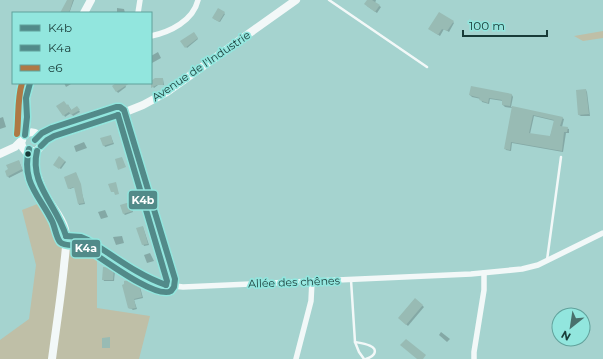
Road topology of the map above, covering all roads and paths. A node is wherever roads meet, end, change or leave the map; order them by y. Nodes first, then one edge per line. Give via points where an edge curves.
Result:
1 (90, 0) edge
2 (140, 0) edge
3 (198, 0) edge
4 (296, 0) edge
5 (329, 0) edge
6 (84, 12) edge
7 (138, 12) edge
8 (152, 36) edge
9 (427, 67) dead end
10 (30, 84) edge
11 (118, 115) junction
12 (27, 117) junction
13 (37, 134) junction
14 (54, 136) junction
15 (23, 138) junction
16 (39, 148) junction
17 (27, 151) junction
18 (3, 153) edge
19 (561, 157) dead end
20 (34, 168) junction
21 (603, 233) edge
22 (66, 236) junction
23 (547, 261) junction
24 (484, 272) junction
25 (351, 279) junction
26 (312, 281) junction
27 (166, 285) junction
28 (355, 342) junction
29 (52, 359) edge
30 (296, 359) edge
31 (365, 359) edge
32 (474, 359) edge

1 - 6 main road
2 - 7 street
3 - 8 street via 191,13 178,26
4 - 11 main road, Avenue de l'Industrie via 167,92
5 - 9 lane
10 - 12 main road via 26,98
11 - 14 main road, Avenue de l'Industrie
11 - 27 street via 167,280
12 - 13 main road
12 - 15 main road
13 - 14 main road, Avenue de l'Industrie
13 - 15 main road via 30,132
13 - 16 main road via 42,140
14 - 16 main road, Avenue de l'Industrie
15 - 17 main road via 22,146
15 - 18 main road via 15,147
16 - 17 main road
16 - 20 main road via 34,159
17 - 18 main road
17 - 20 main road
19 - 23 lane
20 - 22 main road via 44,193 60,216
21 - 23 street, Allée des chênes
22 - 27 street, Allée des chênes via 88,240 143,276
22 - 29 main road via 60,308
23 - 24 street, Allée des chênes via 522,269
24 - 25 street, Allée des chênes
24 - 32 street via 484,290
25 - 26 street, Allée des chênes
25 - 28 lane
26 - 27 street, Allée des chênes via 183,288
26 - 30 street via 311,301
28 - 31 lane
28 - 31 lane via 368,344 374,348 374,354

